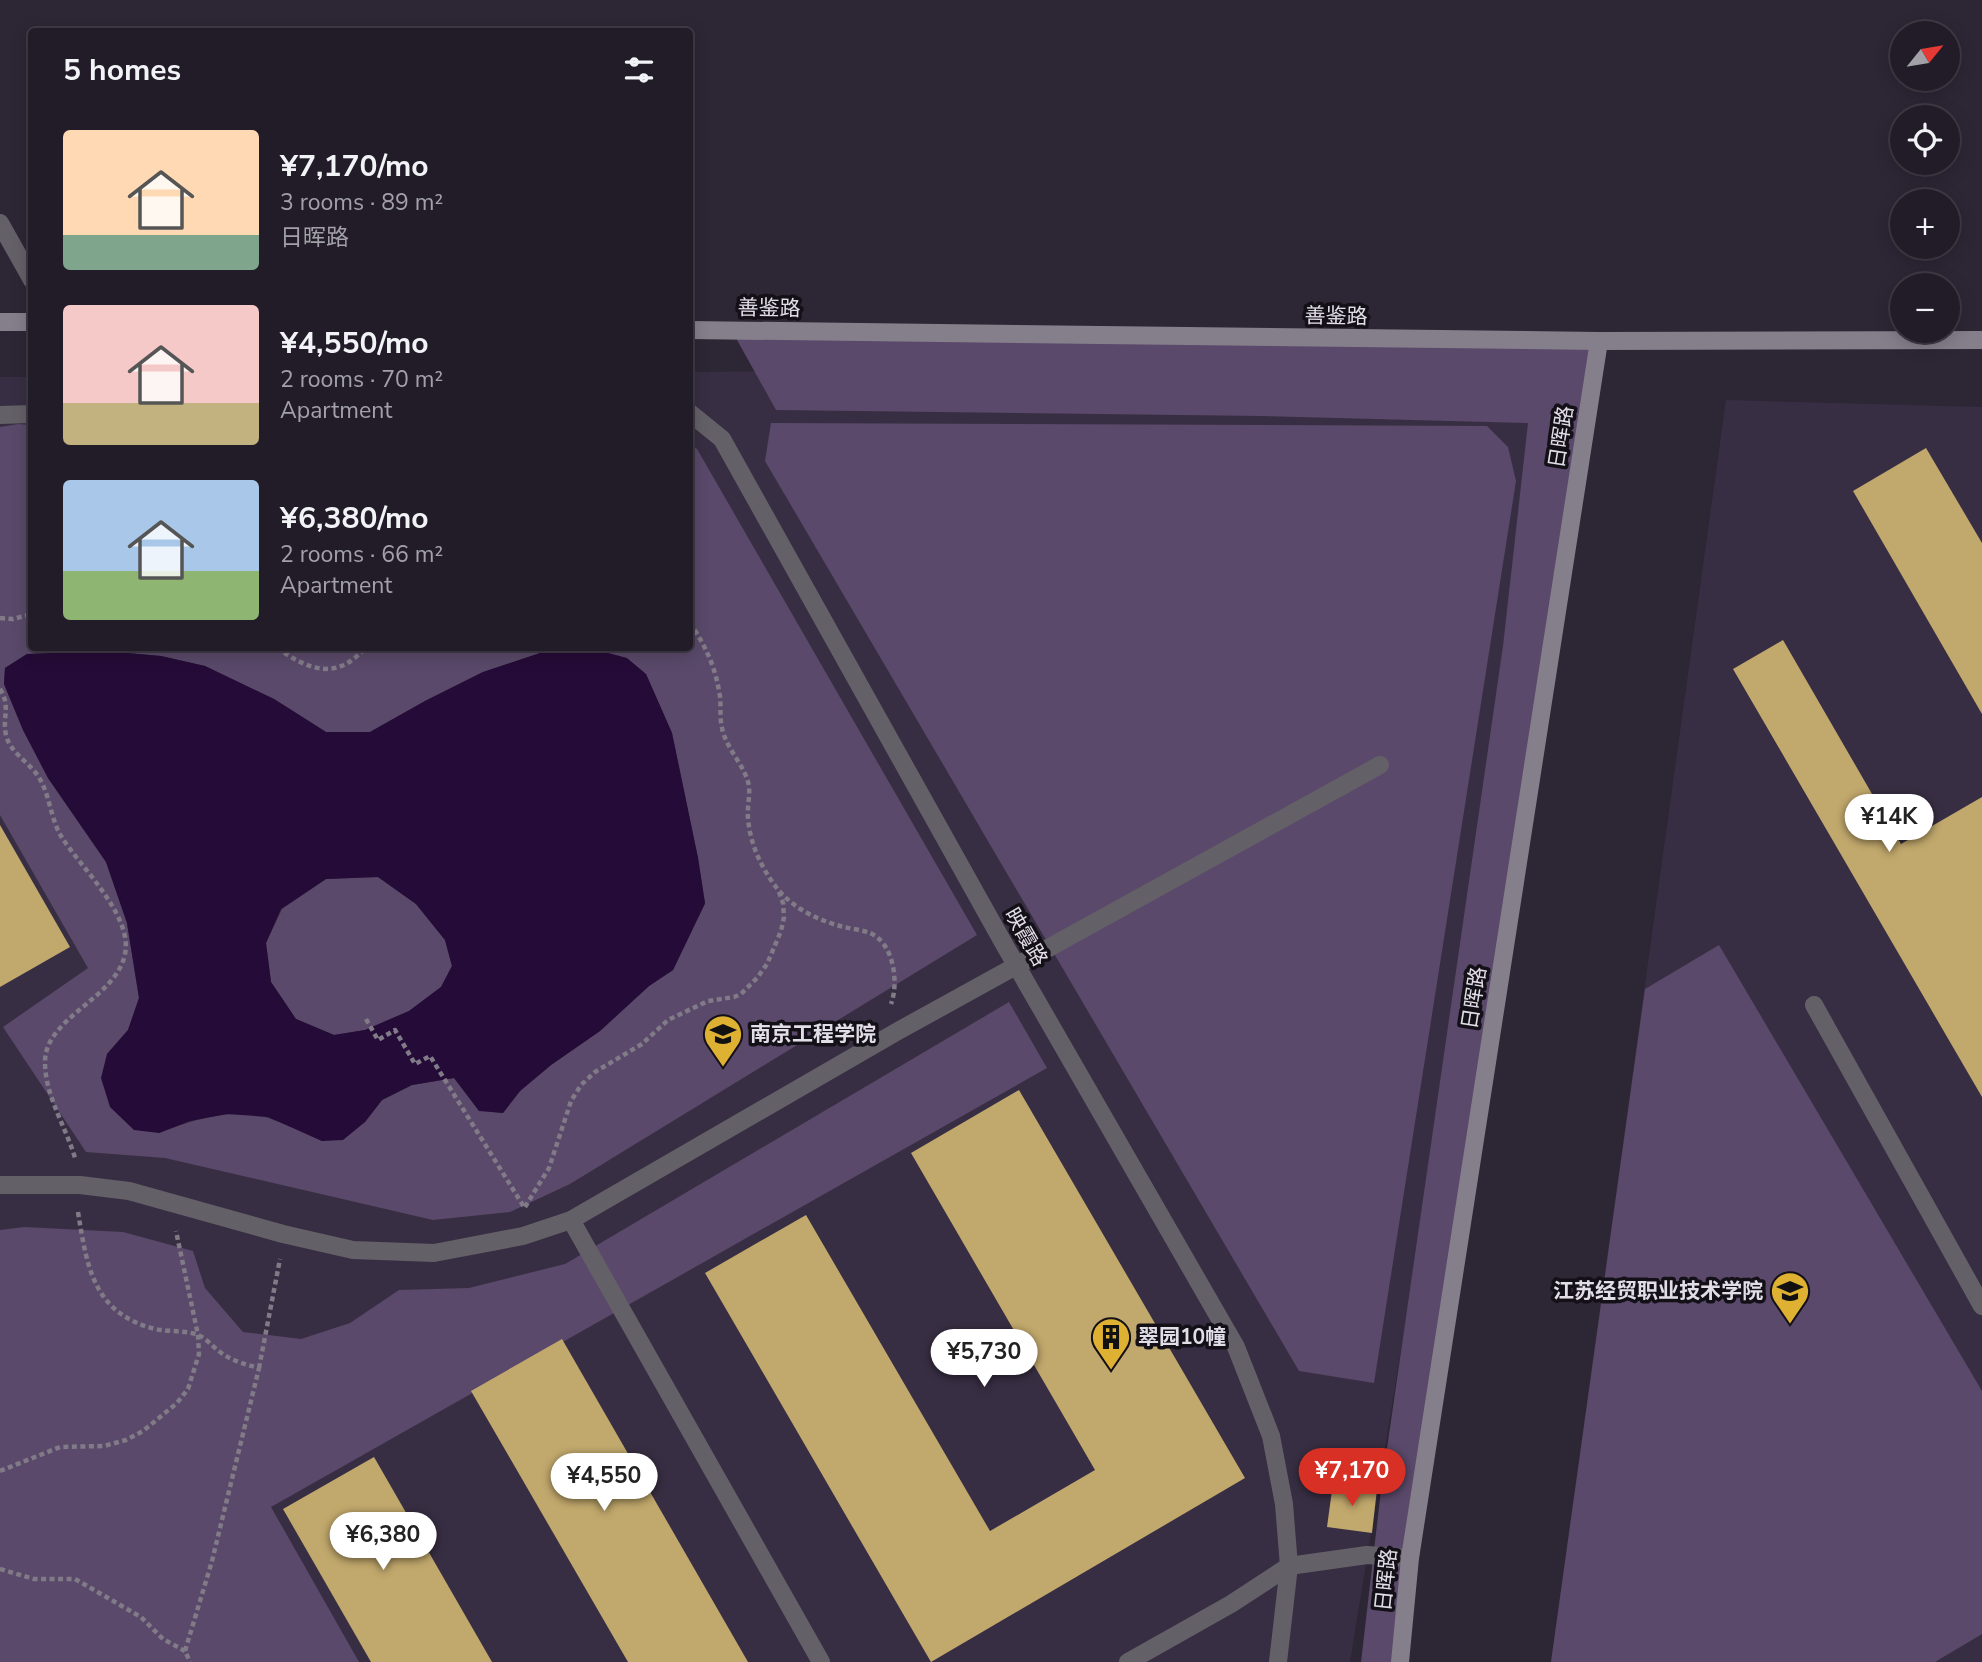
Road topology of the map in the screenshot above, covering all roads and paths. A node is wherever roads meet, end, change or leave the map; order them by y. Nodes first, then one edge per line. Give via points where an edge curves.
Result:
1 (0, 223) edge
2 (28, 273) edge
3 (0, 322) edge
4 (28, 322) edge
5 (693, 330) edge
6 (1982, 340) edge
7 (1599, 341) junction
8 (28, 414) edge
9 (0, 415) edge
10 (693, 415) edge
11 (28, 615) edge
12 (0, 618) edge
13 (693, 628) edge
14 (281, 651) edge
15 (362, 651) edge
16 (0, 689) edge
17 (1380, 765) dead end
18 (777, 889) junction
19 (1016, 965) junction
20 (1814, 1006) dead end
21 (366, 1019) dead end
22 (898, 1031) junction
23 (0, 1185) edge
24 (80, 1185) junction
25 (172, 1202) junction
26 (571, 1220) junction
27 (283, 1234) junction
28 (1982, 1306) edge
29 (198, 1335) junction
30 (259, 1368) junction
31 (0, 1471) edge
32 (1410, 1558) junction
33 (1289, 1566) junction
34 (0, 1569) edge
35 (185, 1651) junction
36 (190, 1662) edge
37 (821, 1662) edge
38 (1128, 1662) edge
39 (1278, 1662) edge
40 (1400, 1662) edge

1 - 2 lane
3 - 4 street
5 - 7 street, 善鉴路
6 - 7 street, 善鉴路
7 - 32 street, 日晖路
8 - 9 lane
10 - 19 lane, 映霞路 via 722,439
11 - 12 path
13 - 18 path via 720,692 728,746 749,786 753,847
14 - 15 path via 310,668 323,669 346,664
16 - 24 path via 7,703 10,746 41,781 59,832 113,909 126,940 118,971 55,1034 45,1061
17 - 19 lane
18 - 21 path via 783,902 781,932 757,978 741,994 708,1001 675,1016 581,1085 571,1101 550,1168 525,1208 430,1056 415,1064 395,1030 378,1040
18 - 22 path via 808,914 869,933 884,945 895,978 890,1009
19 - 22 lane
19 - 33 lane, 映霞路 via 1237,1347 1272,1436
20 - 28 lane
22 - 26 lane
23 - 24 lane
24 - 25 lane
24 - 29 path via 83,1242 98,1290 112,1308 155,1329
25 - 27 lane
25 - 29 path
26 - 27 lane via 523,1236 434,1253 353,1250
26 - 37 lane
27 - 30 path
29 - 30 path via 236,1362
29 - 31 path via 199,1354 188,1389 143,1431 104,1446 60,1447
30 - 35 path
32 - 33 lane via 1367,1555
32 - 40 street, 日晖路
33 - 38 lane
33 - 39 lane, 映霞路
34 - 35 path via 34,1579 75,1579 141,1617 163,1639
35 - 36 path

